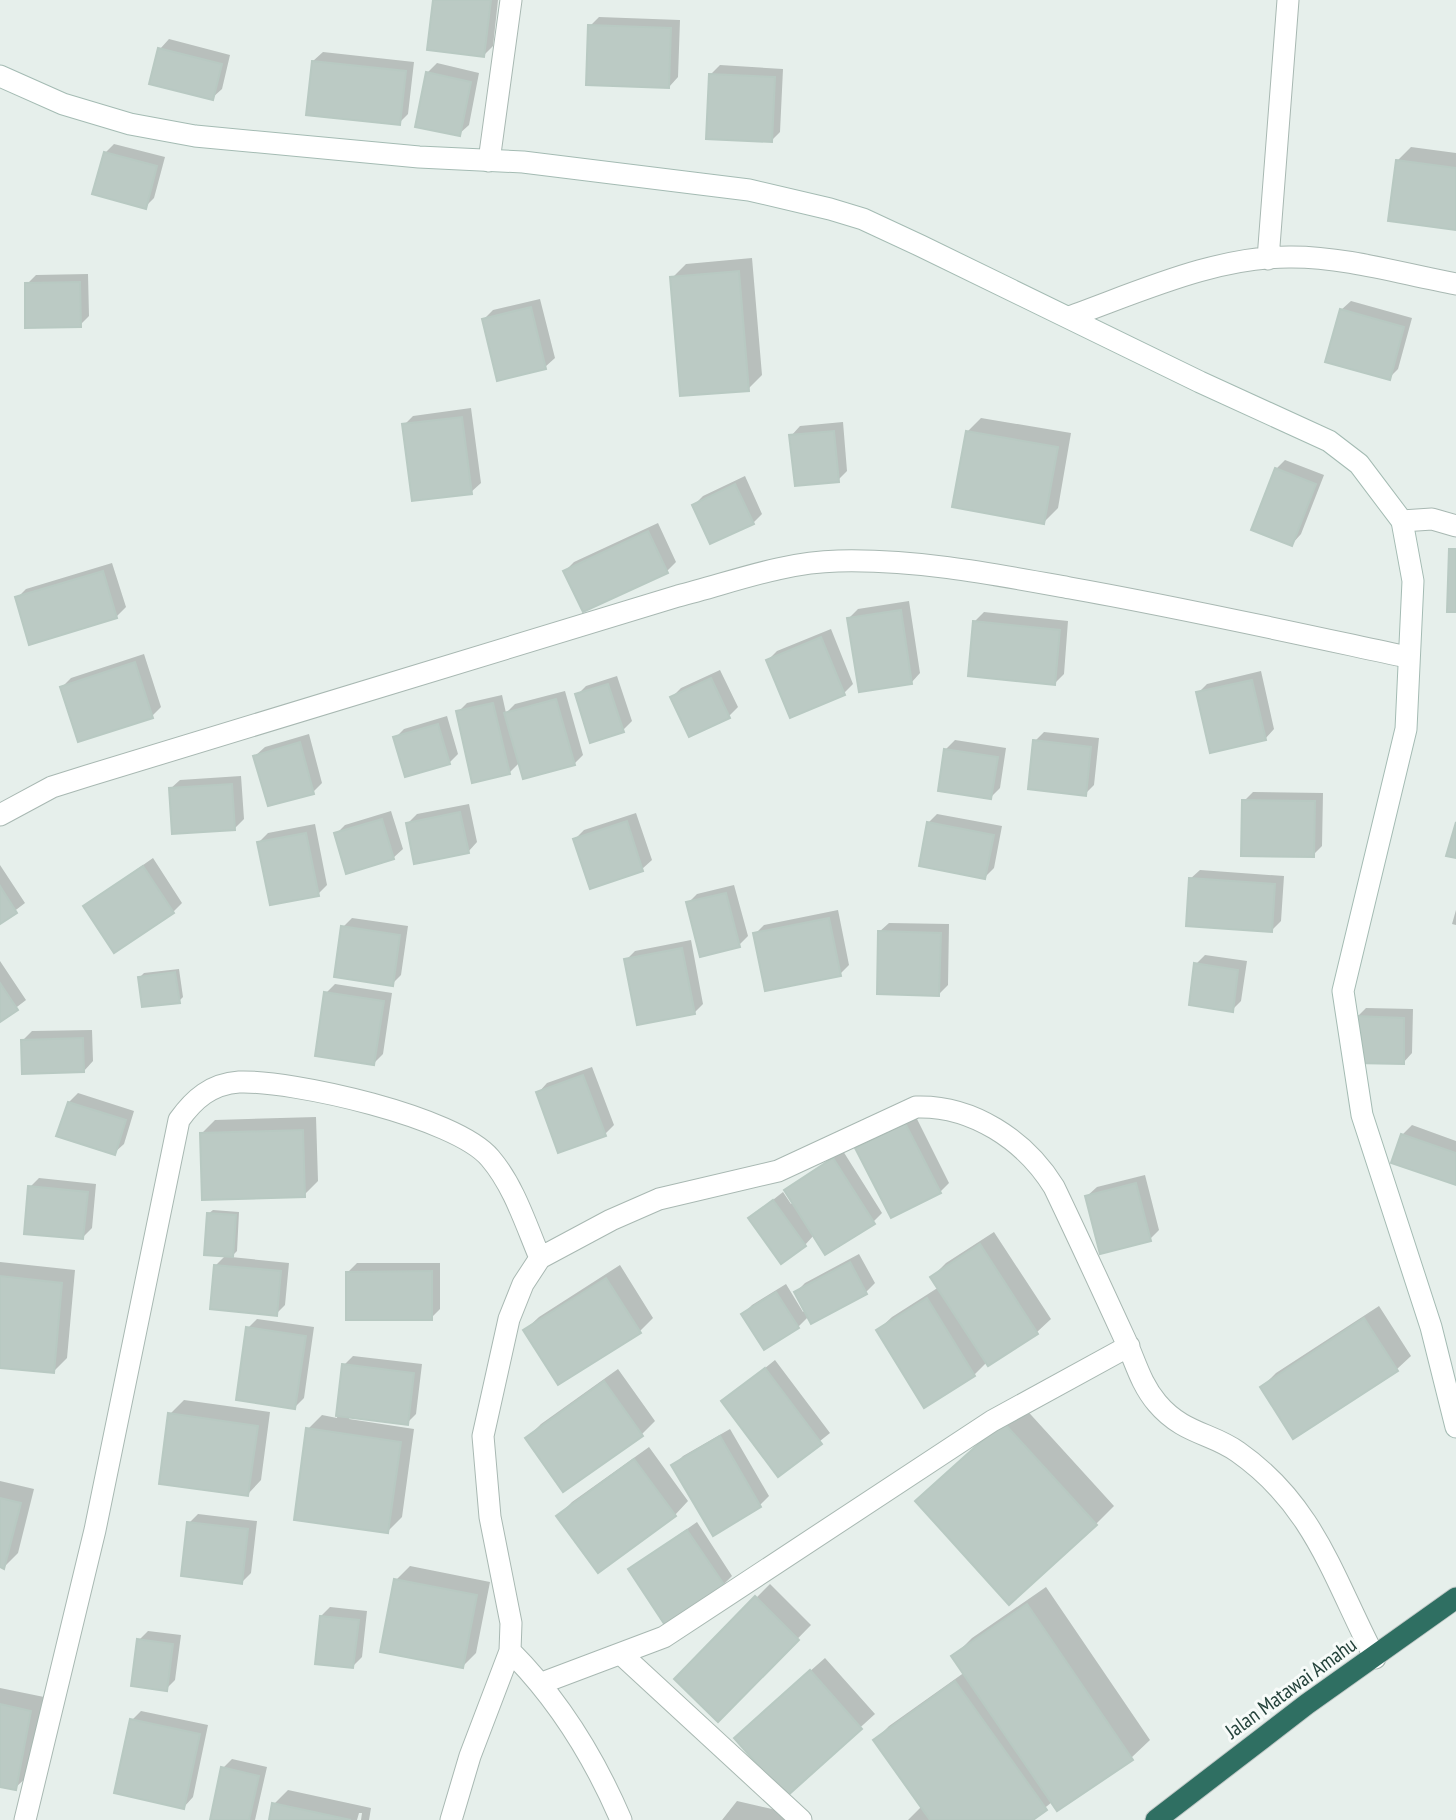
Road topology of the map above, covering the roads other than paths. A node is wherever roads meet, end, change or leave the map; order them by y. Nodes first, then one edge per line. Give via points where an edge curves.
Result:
1 (511, 0) edge
2 (1288, 0) edge
3 (0, 76) edge
4 (489, 161) junction
5 (1268, 259) junction
6 (1456, 284) edge
7 (1069, 317) junction
8 (1402, 521) junction
9 (1456, 526) edge
10 (1407, 657) junction
11 (0, 815) edge
12 (540, 1258) junction
13 (1129, 1346) junction
14 (1456, 1427) edge
15 (1456, 1598) edge
16 (510, 1651) junction
17 (621, 1654) junction
18 (1375, 1658) junction
19 (542, 1683) junction
20 (25, 1820) edge
21 (451, 1820) edge
22 (621, 1820) edge
23 (801, 1820) edge
24 (1156, 1820) edge

1 - 4 street
2 - 5 street
3 - 4 street via 63,104 130,124 195,136
4 - 7 street via 749,190 830,209 863,219
5 - 6 street via 1321,258
5 - 7 street via 1218,266
7 - 8 street via 1329,441 1359,464
8 - 9 street via 1432,519
8 - 10 street via 1413,581
10 - 11 street via 996,575 915,564 837,561 748,576 678,596 87,776
10 - 14 street via 1406,729 1343,991 1362,1115 1431,1327
12 - 13 street via 659,1199 778,1171 916,1107 939,1106 991,1127 1041,1165
12 - 16 street via 509,1319 483,1436 490,1517 511,1623
12 - 20 street via 508,1186 489,1157 459,1135 401,1110 270,1084 237,1082 206,1091 192,1102 179,1120 94,1530
13 - 17 street via 992,1421 664,1637
13 - 18 street via 1142,1382 1158,1405 1190,1432 1237,1450 1278,1486 1308,1522
15 - 18 highway, Jalan Matawai Amahu
16 - 19 street
16 - 21 street
17 - 19 street
17 - 23 street
18 - 24 highway, Jalan Matawai Amahu
19 - 22 street via 584,1747

